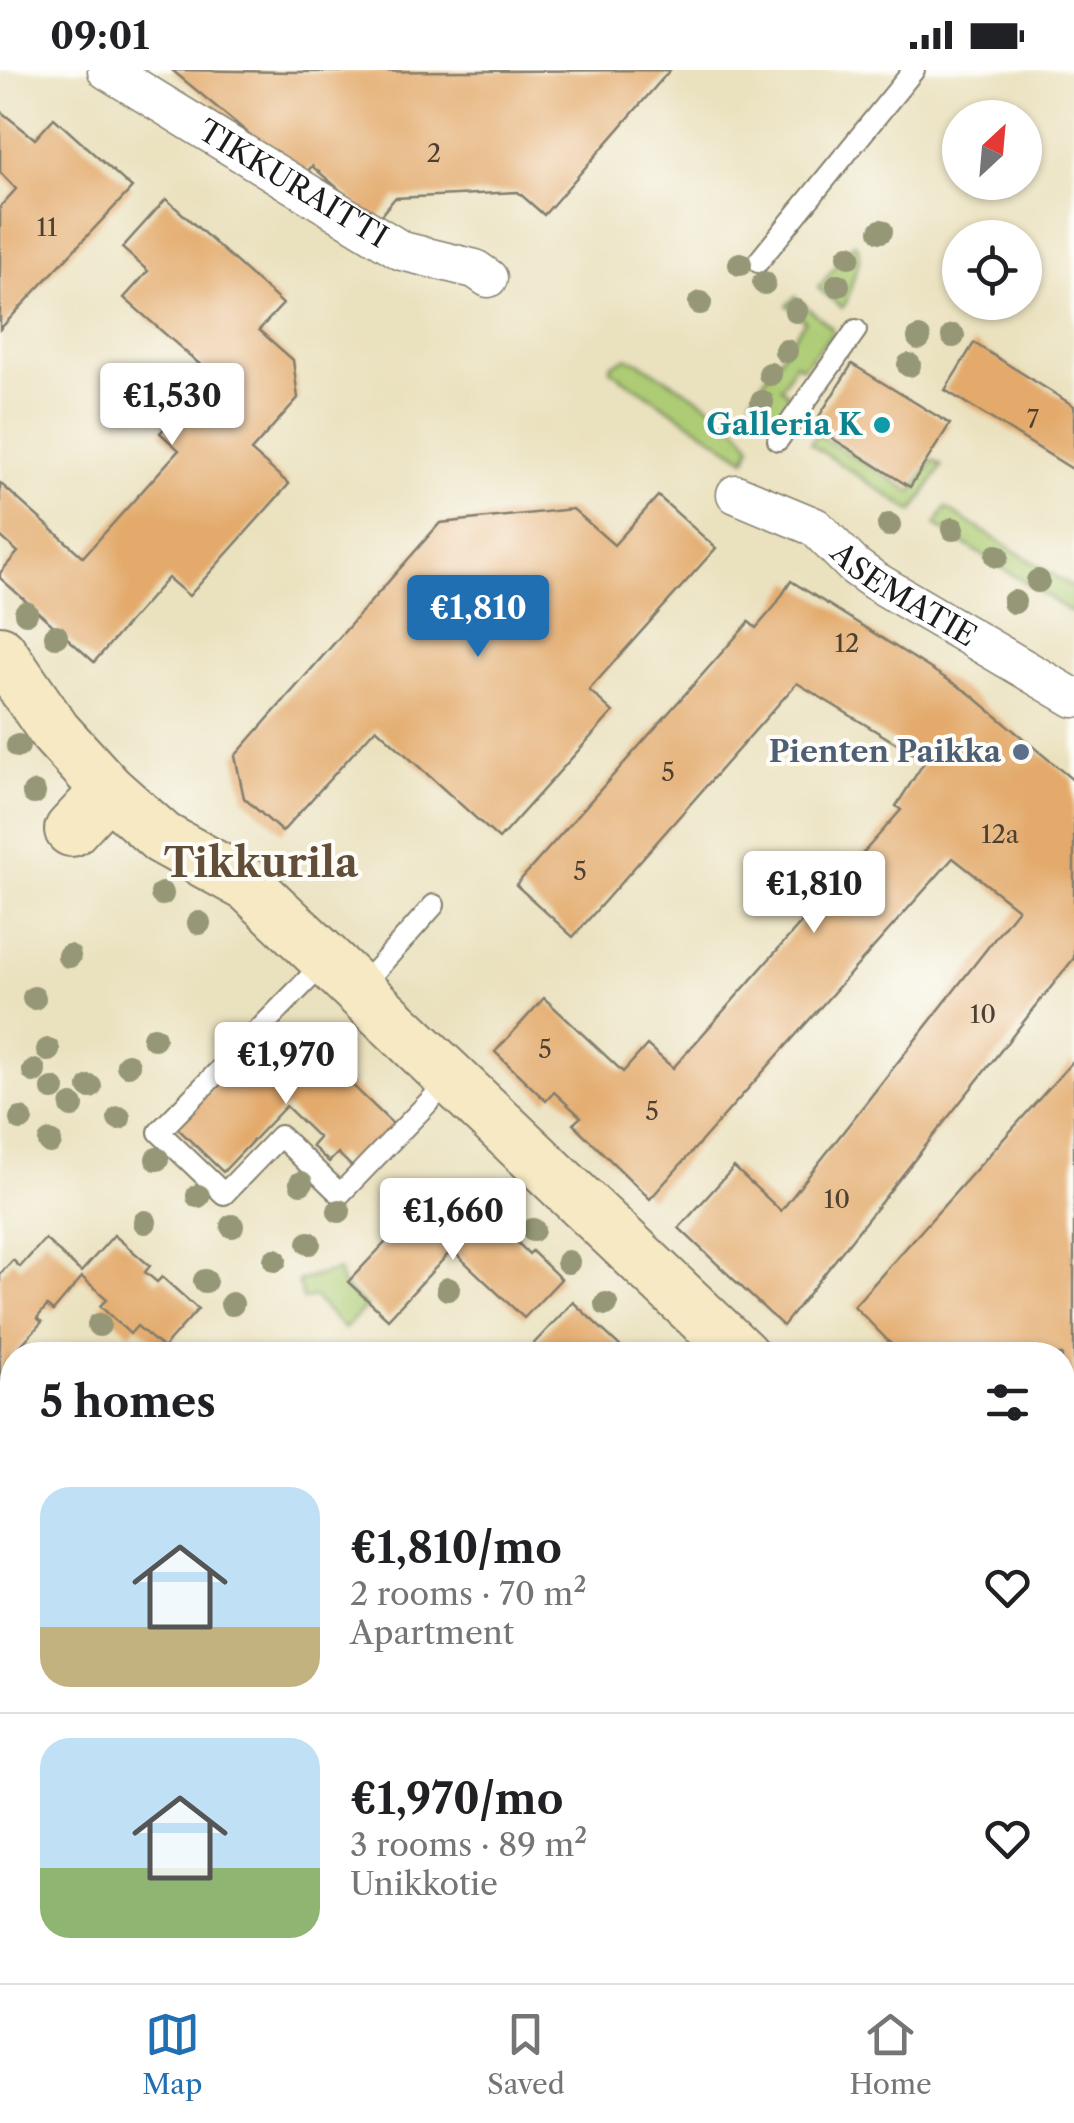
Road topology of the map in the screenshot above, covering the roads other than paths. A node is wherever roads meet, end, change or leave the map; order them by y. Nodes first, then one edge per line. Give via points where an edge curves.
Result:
1 (106, 70) edge
2 (914, 70) edge
3 (758, 262) dead end
4 (488, 278) dead end
5 (856, 330) dead end
6 (778, 440) dead end
7 (736, 494) dead end
8 (0, 652) edge
9 (1074, 698) edge
10 (108, 790) junction
11 (72, 830) dead end
12 (434, 905) dead end
13 (342, 976) junction
14 (450, 1079) junction
15 (728, 1342) edge

1 - 4 street, TIKKURAITTI via 402,251 475,268
2 - 3 lane
5 - 6 lane
7 - 9 street, ASEMATIE via 806,521 876,581
8 - 10 street via 55,732
10 - 11 street
10 - 13 street via 162,838 250,886
12 - 13 lane
13 - 14 street
13 - 14 lane via 159,1132 224,1194 280,1136 340,1194
14 - 15 street

